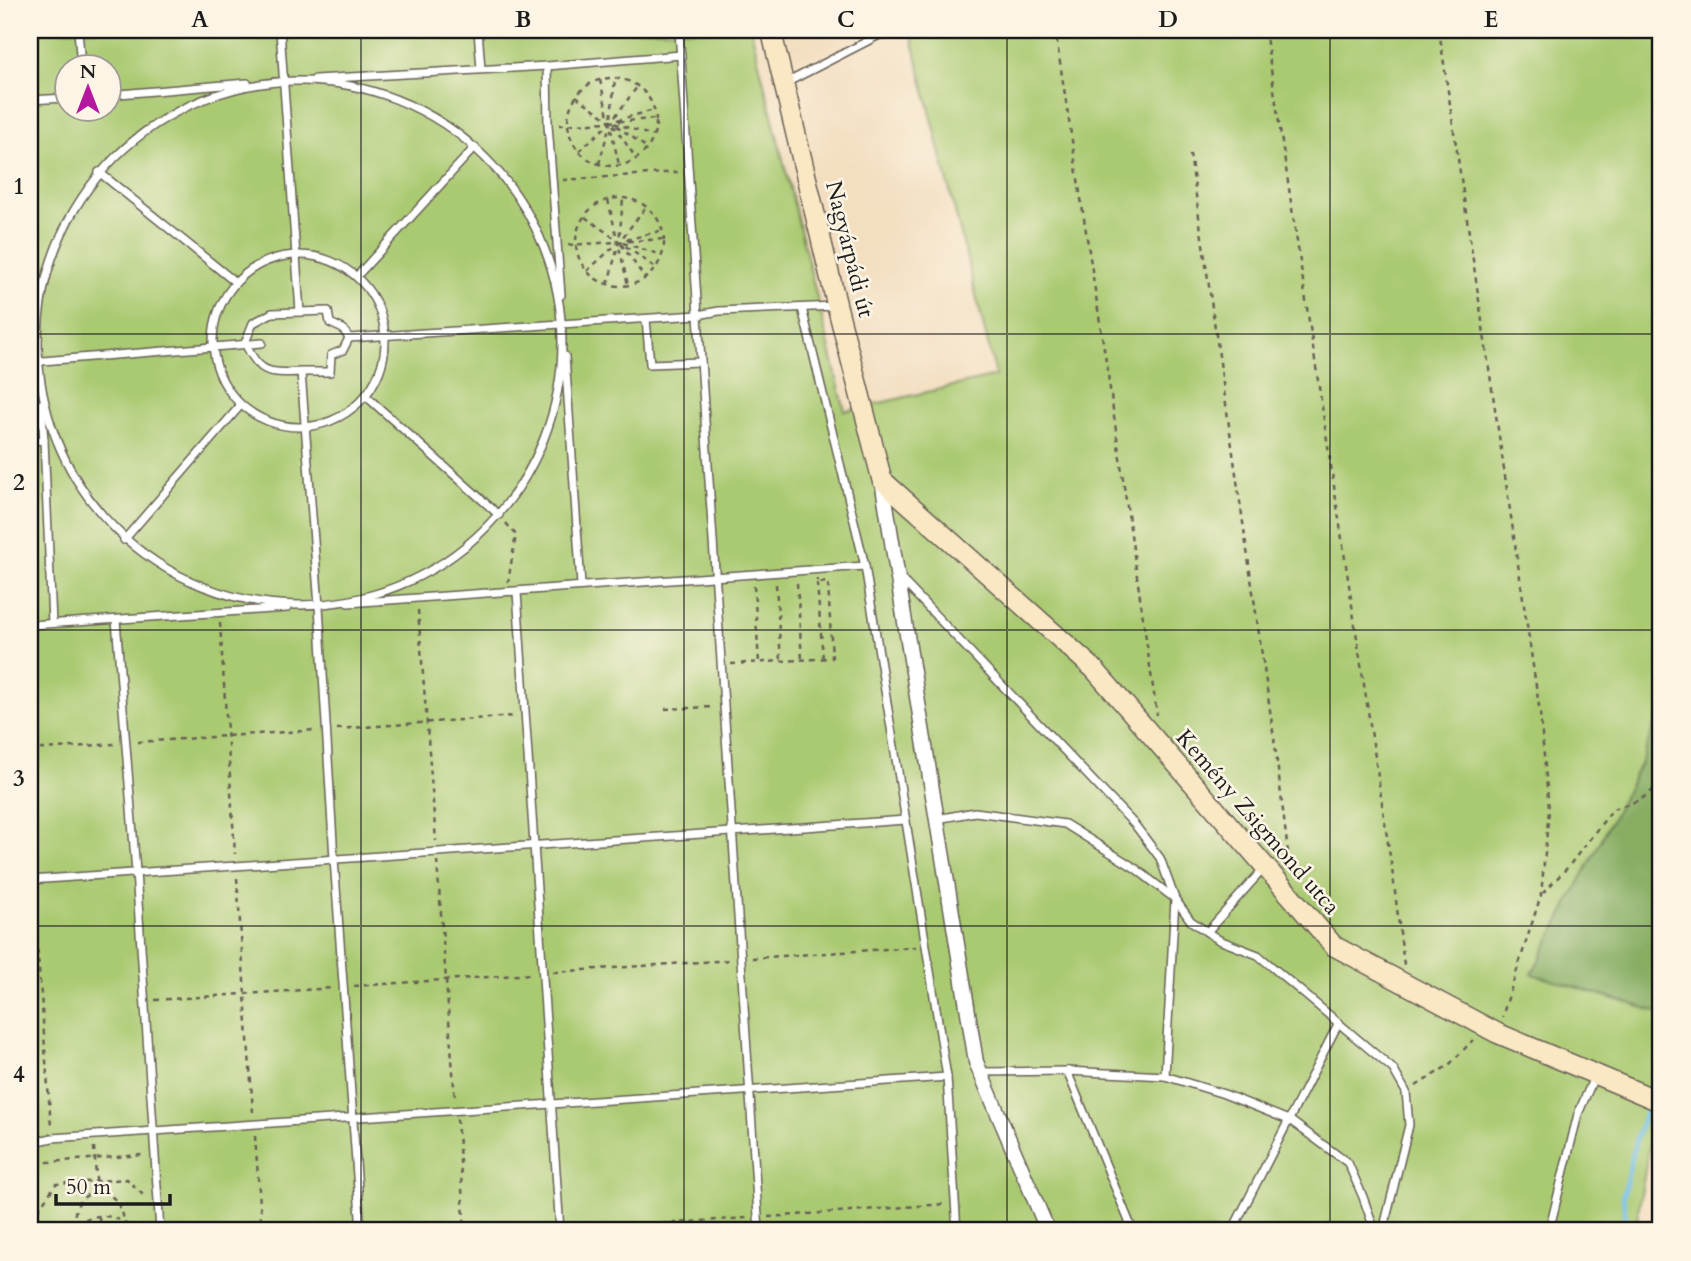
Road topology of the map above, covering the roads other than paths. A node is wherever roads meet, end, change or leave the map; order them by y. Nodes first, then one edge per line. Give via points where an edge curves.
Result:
1 (78, 30) edge
2 (280, 30) edge
3 (478, 30) edge
4 (679, 30) edge
5 (771, 30) edge
6 (889, 30) edge
7 (80, 52) edge
8 (681, 55) junction
9 (547, 66) junction
10 (481, 69) junction
11 (283, 80) junction
12 (784, 84) junction
13 (122, 94) edge
14 (52, 99) edge
15 (30, 100) edge
16 (475, 147) junction
17 (99, 172) junction
18 (298, 254) junction
19 (30, 257) edge
20 (357, 276) junction
21 (31, 282) edge
22 (235, 282) junction
23 (837, 306) junction
24 (802, 308) junction
25 (300, 312) junction
26 (698, 315) junction
27 (646, 319) junction
28 (563, 325) junction
29 (387, 336) junction
30 (349, 338) junction
31 (245, 343) junction
32 (262, 343) dead end
33 (213, 346) junction
34 (33, 362) edge
35 (701, 362) junction
36 (301, 372) junction
37 (367, 397) junction
38 (240, 406) junction
39 (306, 429) junction
40 (44, 440) junction
41 (30, 441) edge
42 (883, 480) junction
43 (499, 515) junction
44 (124, 540) junction
45 (865, 566) junction
46 (898, 576) junction
47 (715, 577) junction
48 (581, 585) junction
49 (517, 592) junction
50 (319, 606) junction
51 (116, 620) junction
52 (51, 623) junction
53 (30, 625) edge
54 (937, 819) junction
55 (906, 820) junction
56 (732, 832) junction
57 (534, 845) junction
58 (334, 859) junction
59 (1265, 867) junction
60 (136, 872) junction
61 (32, 879) edge
62 (1175, 899) junction
63 (1207, 932) junction
64 (1338, 1024) junction
65 (1067, 1071) junction
66 (980, 1072) junction
67 (1596, 1074) junction
68 (1165, 1076) junction
69 (947, 1077) junction
70 (750, 1090) junction
71 (1661, 1102) edge
72 (551, 1104) junction
73 (354, 1117) junction
74 (1289, 1120) junction
75 (153, 1131) junction
76 (30, 1143) edge
77 (1552, 1219) dead end
78 (160, 1231) edge
79 (361, 1231) edge
80 (560, 1231) edge
81 (759, 1231) edge
82 (957, 1231) edge
83 (1048, 1231) edge
84 (1133, 1231) edge
85 (1232, 1231) edge
86 (1376, 1231) edge
87 (1383, 1231) edge

1 - 7 lane
2 - 11 lane
3 - 10 lane
4 - 8 lane
5 - 12 street, Nagyárpádi út
6 - 12 lane
8 - 9 lane
8 - 26 lane
9 - 10 lane
9 - 28 lane
10 - 11 lane
11 - 13 lane
11 - 16 lane via 352,85 405,103
11 - 17 lane via 214,94 152,125
11 - 18 lane
12 - 23 street, Nagyárpádi út
14 - 15 lane
16 - 20 lane
16 - 28 lane via 520,198 544,246
17 - 22 lane
17 - 34 lane via 62,229 40,293
18 - 20 lane via 329,259
18 - 22 lane via 264,262
18 - 25 lane
19 - 21 lane
20 - 29 lane via 378,303
21 - 34 lane
22 - 33 lane via 216,314
23 - 24 lane
23 - 42 street, Nagyárpádi út
24 - 26 lane
24 - 45 lane
25 - 30 lane via 328,311 330,323
25 - 31 lane via 272,313 253,323
26 - 27 lane
26 - 35 lane
27 - 28 lane
27 - 35 lane via 650,364
28 - 29 lane
28 - 43 lane via 559,393 537,458
28 - 48 lane
29 - 30 lane
29 - 37 lane via 383,368
30 - 36 lane via 343,350 331,355 330,372
31 - 32 lane
31 - 33 lane
31 - 36 lane via 253,361 267,373
33 - 34 lane
33 - 38 lane via 221,382
34 - 40 lane
34 - 44 lane via 50,428 80,489
35 - 47 lane
36 - 39 lane
37 - 39 lane via 340,419
37 - 43 lane
38 - 39 lane via 271,424
38 - 44 lane
39 - 50 lane
40 - 41 lane
40 - 52 lane
42 - 46 street
42 - 59 street, Kemény Zsigmond utca via 1094,669
43 - 50 lane via 448,561 399,586
44 - 50 lane via 183,579 238,598
45 - 47 lane
45 - 55 lane
46 - 54 street
46 - 62 lane via 1135,825 1160,858
47 - 48 lane
47 - 56 lane
48 - 49 lane
49 - 50 lane
49 - 57 lane
50 - 51 lane
50 - 58 lane
51 - 52 lane
51 - 60 lane
52 - 53 lane
54 - 62 lane via 975,812 1065,824
54 - 66 street
55 - 56 lane
55 - 69 lane
56 - 57 lane
56 - 70 lane
57 - 58 lane
57 - 72 lane
58 - 60 lane
58 - 73 lane
59 - 63 lane
59 - 67 street, Kemény Zsigmond utca via 1334,946 1490,1030
60 - 61 lane
60 - 75 lane
62 - 63 lane via 1191,921
62 - 68 lane
63 - 64 lane via 1258,955
64 - 74 lane
64 - 87 lane via 1393,1069 1406,1092 1409,1125
65 - 66 lane
65 - 68 lane
65 - 84 lane
66 - 83 street
67 - 71 street, Kemény Zsigmond utca
67 - 77 lane via 1578,1114
68 - 74 lane
69 - 70 lane
69 - 82 lane
70 - 72 lane
70 - 81 lane
72 - 73 lane
72 - 80 lane
73 - 75 lane
73 - 79 lane
74 - 85 lane
74 - 86 lane via 1348,1163
75 - 76 lane
75 - 78 lane

